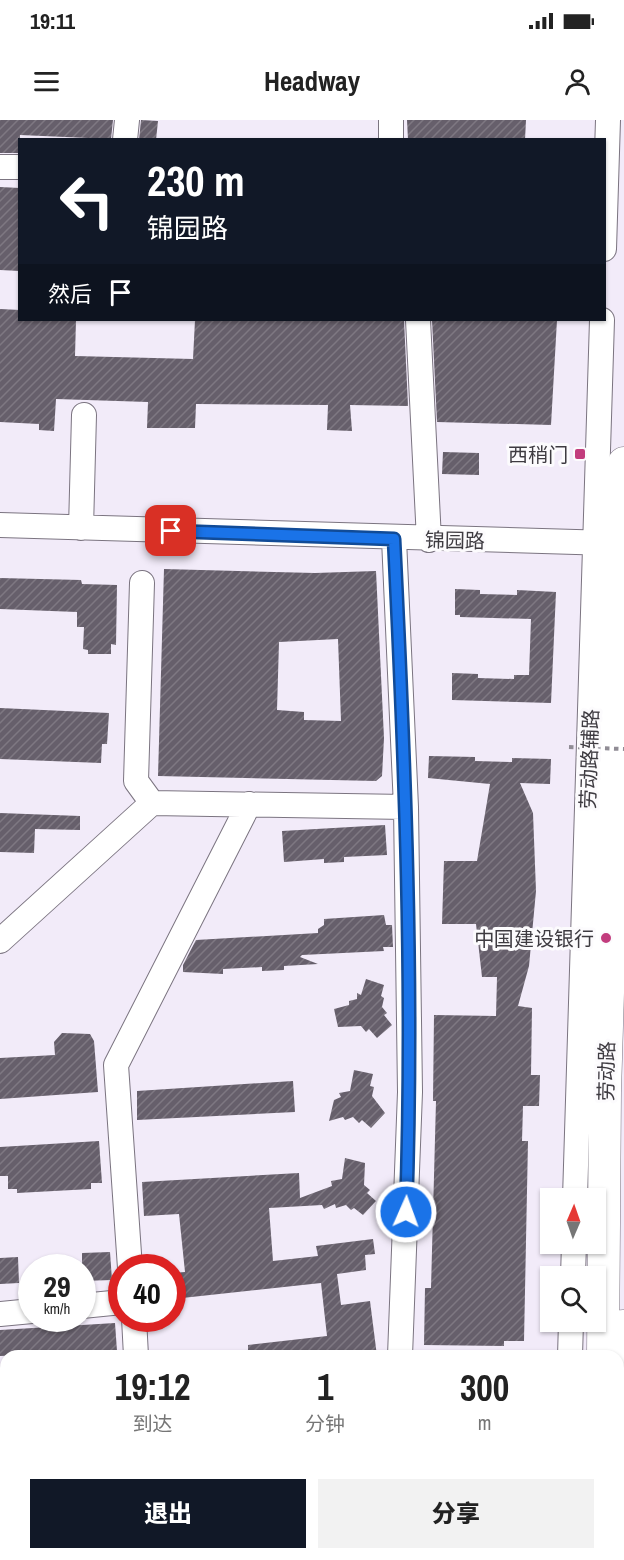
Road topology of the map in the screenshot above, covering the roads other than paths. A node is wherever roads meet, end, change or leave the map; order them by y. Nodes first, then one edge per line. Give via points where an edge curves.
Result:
1 (127, 120) edge
2 (391, 120) edge
3 (609, 120) edge
4 (125, 138) edge
5 (391, 138) edge
6 (0, 167) edge
7 (18, 167) edge
8 (606, 197) edge
9 (418, 321) edge
10 (602, 321) edge
11 (84, 415) dead end
12 (624, 463) edge
13 (0, 525) edge
14 (81, 528) junction
15 (394, 539) junction
16 (429, 540) junction
17 (608, 543) junction
18 (142, 583) dead end
19 (152, 803) junction
20 (249, 804) junction
21 (406, 807) junction
22 (0, 941) edge
23 (576, 1188) edge
24 (129, 1254) edge
25 (624, 1286) edge
26 (18, 1312) edge
27 (0, 1314) edge
28 (135, 1332) edge
29 (571, 1332) edge
30 (136, 1350) edge
31 (400, 1350) edge
32 (570, 1350) edge
33 (603, 1350) edge
34 (621, 1350) edge

1 - 4 street
2 - 5 street
3 - 8 street
6 - 7 street
9 - 16 street
10 - 17 street, 劳动路辅路
11 - 14 street
12 - 17 main road, 劳动路
13 - 14 street, 锦园路
14 - 15 street, 锦园路
15 - 16 street, 锦园路
15 - 21 street
16 - 17 street, 锦园路
17 - 23 street, 劳动路辅路
17 - 33 main road, 劳动路
18 - 19 street via 136,781
19 - 20 street
19 - 22 street
20 - 21 street
20 - 24 street via 116,1065
21 - 31 street via 410,1092
25 - 34 main road
26 - 27 street
28 - 30 street
29 - 32 street

